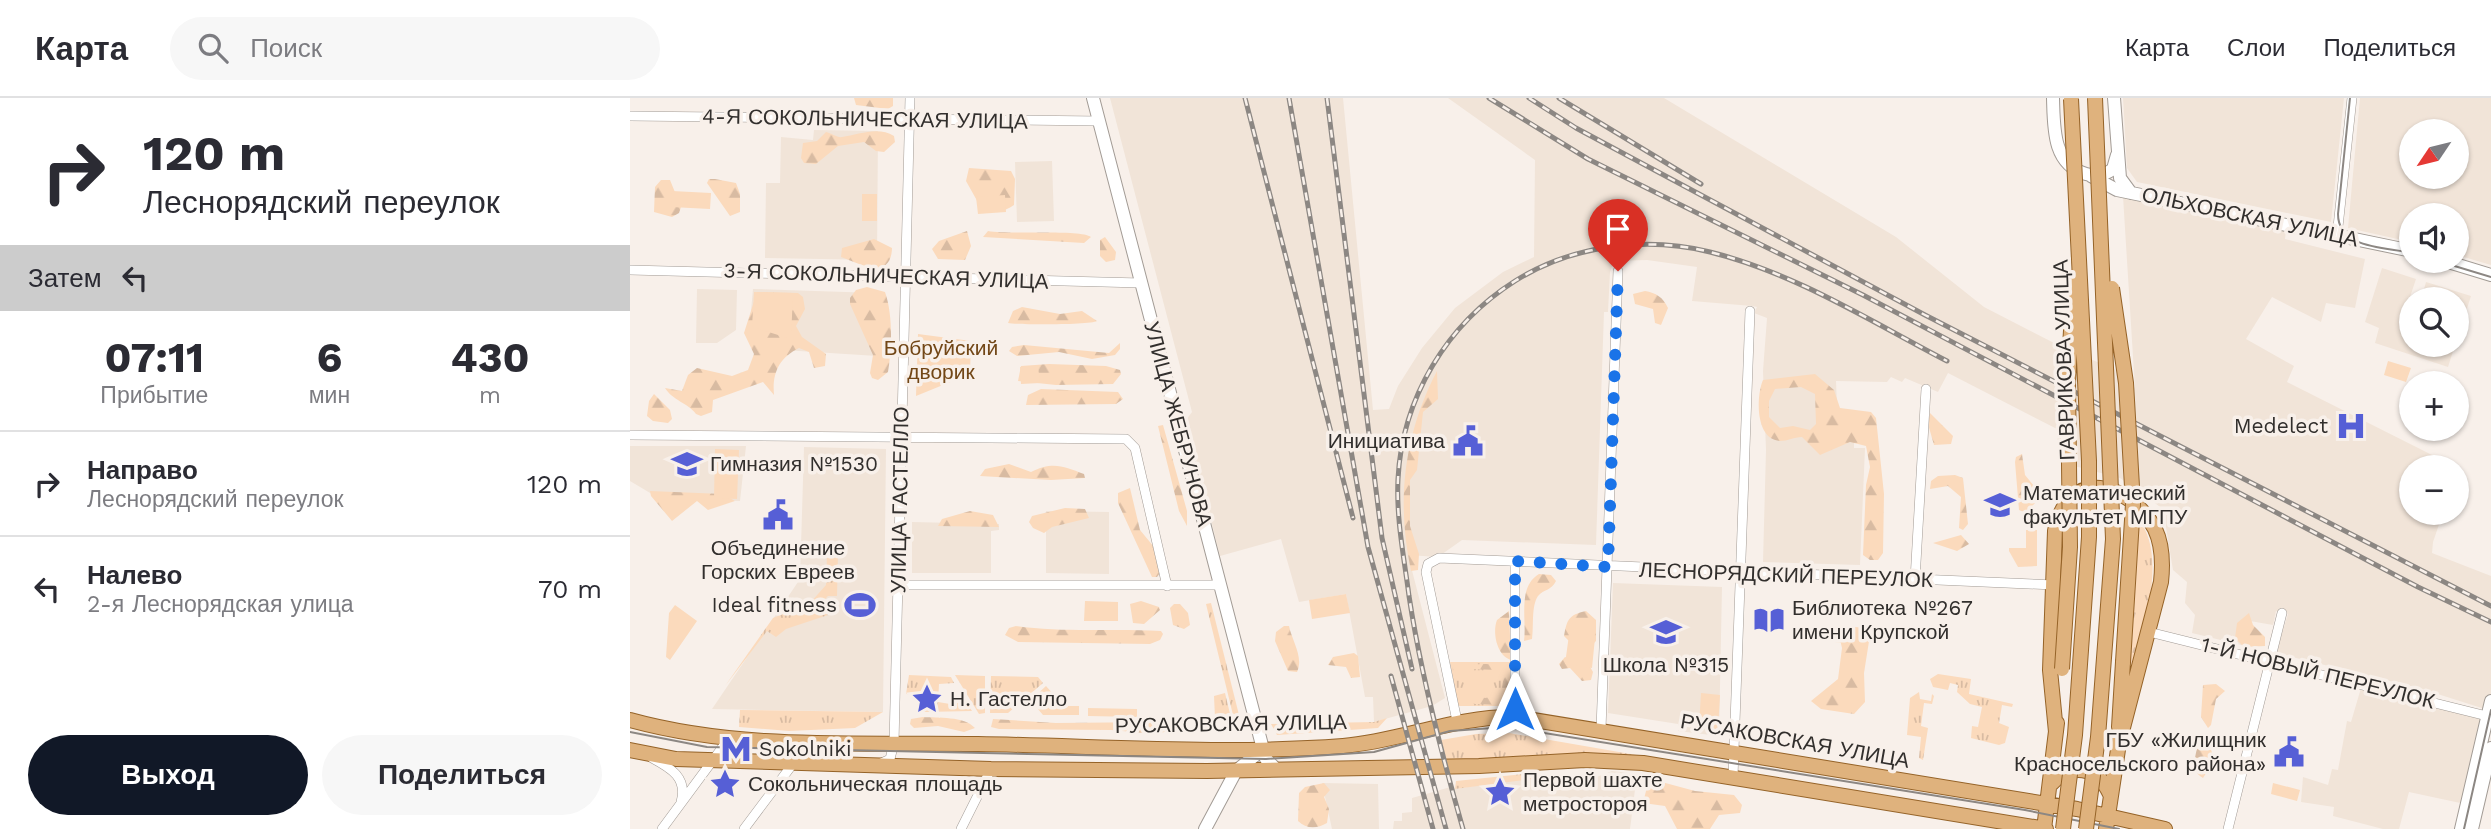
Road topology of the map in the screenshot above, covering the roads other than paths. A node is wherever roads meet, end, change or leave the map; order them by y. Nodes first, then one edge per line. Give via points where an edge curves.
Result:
1 (910, 98) edge
2 (1093, 98) edge
3 (2053, 98) edge
4 (2095, 98) edge
5 (2115, 98) edge
6 (2352, 98) edge
7 (2071, 99) edge
8 (630, 116) edge
9 (909, 120) junction
10 (1099, 121) junction
11 (2117, 155) junction
12 (2091, 176) junction
13 (2131, 193) junction
14 (2101, 207) junction
15 (2079, 212) junction
16 (2337, 236) junction
17 (2399, 248) edge
18 (2469, 268) edge
19 (630, 270) edge
20 (1618, 271) dead end
21 (2491, 275) edge
22 (905, 277) junction
23 (1142, 284) junction
24 (1750, 311) dead end
25 (1926, 389) dead end
26 (630, 435) edge
27 (901, 438) junction
28 (1515, 561) junction
29 (1608, 567) junction
30 (1741, 573) junction
31 (1915, 580) junction
32 (898, 585) junction
33 (1220, 585) junction
34 (2054, 585) junction
35 (1167, 586) junction
36 (2283, 613) dead end
37 (2149, 632) junction
38 (2269, 660) junction
39 (2488, 709) edge
40 (1515, 717) junction
41 (630, 720) edge
42 (1457, 721) junction
43 (1601, 729) junction
44 (2056, 736) junction
45 (730, 737) junction
46 (787, 741) junction
47 (894, 743) junction
48 (2119, 745) junction
49 (1224, 748) junction
50 (2491, 748) edge
51 (1263, 749) junction
52 (635, 751) edge
53 (1735, 752) junction
54 (713, 760) junction
55 (793, 763) junction
56 (876, 766) junction
57 (991, 769) junction
58 (1277, 770) junction
59 (1236, 771) junction
60 (1733, 777) junction
61 (2050, 785) junction
62 (2110, 794) junction
63 (681, 804) junction
64 (2047, 804) junction
65 (2107, 822) edge
66 (662, 829) edge
67 (744, 829) edge
68 (961, 829) edge
69 (1205, 829) edge
70 (2044, 829) edge
71 (2063, 829) edge
72 (2086, 829) edge
73 (2165, 829) edge
74 (2228, 829) edge
75 (2461, 829) edge
76 (2472, 829) edge

1 - 9 street, УЛИЦА ГАСТЕЛЛО
2 - 10 street, УЛИЦА ЖЕБРУНОВА
3 - 12 street, ОЛЬХОВСКАЯ УЛИЦА via 2059,150 2070,167
4 - 14 main road, ГАВРИКОВА УЛИЦА, bridge
5 - 11 street
6 - 16 street
7 - 15 main road, ГАВРИКОВА УЛИЦА, bridge
8 - 9 street, 4-Я СОКОЛЬНИЧЕСКАЯ УЛИЦА
9 - 10 street, 4-Я СОКОЛЬНИЧЕСКАЯ УЛИЦА
9 - 22 street, УЛИЦА ГАСТЕЛЛО
10 - 23 street, УЛИЦА ЖЕБРУНОВА
11 - 12 street via 2113,169
11 - 13 street via 2120,178
12 - 13 street, ОЛЬХОВСКАЯ УЛИЦА
13 - 16 street, ОЛЬХОВСКАЯ УЛИЦА
14 - 48 main road, bridge via 2126,383 2133,504
14 - 72 main road, ГАВРИКОВА УЛИЦА, bridge via 2112,561
15 - 44 main road, bridge via 2068,382 2070,547
15 - 71 main road, ГАВРИКОВА УЛИЦА, bridge via 2089,537 2075,735
16 - 17 street, ОЛЬХОВСКАЯ УЛИЦА
18 - 21 street
19 - 22 street, 3-Я СОКОЛЬНИЧЕСКАЯ УЛИЦА
20 - 29 street
22 - 23 street, 3-Я СОКОЛЬНИЧЕСКАЯ УЛИЦА
22 - 27 street, УЛИЦА ГАСТЕЛЛО
23 - 33 street, УЛИЦА ЖЕБРУНОВА
24 - 30 street
25 - 31 street
26 - 27 street
27 - 32 street, УЛИЦА ГАСТЕЛЛО
27 - 35 street via 1126,439 1135,448
28 - 29 street, ЛЕСНОРЯДСКИЙ ПЕРЕУЛОК
28 - 40 street
28 - 42 street, ЛЕСНОРЯДСКИЙ ПЕРЕУЛОК via 1439,558 1428,564
29 - 30 street, ЛЕСНОРЯДСКИЙ ПЕРЕУЛОК
29 - 43 street
30 - 31 street, ЛЕСНОРЯДСКИЙ ПЕРЕУЛОК
30 - 53 street
31 - 34 street, ЛЕСНОРЯДСКИЙ ПЕРЕУЛОК
32 - 35 street
32 - 47 street, УЛИЦА ГАСТЕЛЛО
33 - 35 street
33 - 51 street, УЛИЦА ЖЕБРУНОВА
34 - 37 main road via 2055,531 2064,505 2082,489 2118,492 2146,515 2161,546 2161,582
34 - 44 main road via 2050,670
36 - 38 street
37 - 38 street, 1-Й НОВЫЙ ПЕРЕУЛОК
37 - 48 main road
38 - 39 street, 1-Й НОВЫЙ ПЕРЕУЛОК
38 - 74 street
39 - 75 street
40 - 42 main road, РУСАКОВСКАЯ УЛИЦА
40 - 43 main road, РУСАКОВСКАЯ УЛИЦА
41 - 45 main road, РУСАКОВСКАЯ УЛИЦА
42 - 51 main road, РУСАКОВСКАЯ УЛИЦА via 1373,742
43 - 53 main road, РУСАКОВСКАЯ УЛИЦА
44 - 48 main road via 2069,756 2084,762 2100,761
44 - 61 main road
45 - 46 main road, РУСАКОВСКАЯ УЛИЦА
45 - 54 street
46 - 47 main road, РУСАКОВСКАЯ УЛИЦА
46 - 55 street via 796,750
47 - 49 main road, РУСАКОВСКАЯ УЛИЦА
47 - 56 street via 890,759
48 - 62 main road
49 - 51 main road, РУСАКОВСКАЯ УЛИЦА
49 - 59 street via 1234,755
50 - 76 street
51 - 58 street, УЛИЦА ЖЕБРУНОВА
51 - 59 street
52 - 54 main road, РУСАКОВСКАЯ УЛИЦА
52 - 63 street via 677,773 683,790
53 - 60 street
53 - 64 main road, РУСАКОВСКАЯ УЛИЦА
54 - 55 main road, РУСАКОВСКАЯ УЛИЦА
54 - 63 street
55 - 56 main road, РУСАКОВСКАЯ УЛИЦА
55 - 67 street
56 - 57 main road, РУСАКОВСКАЯ УЛИЦА
57 - 59 main road, РУСАКОВСКАЯ УЛИЦА
57 - 68 street
58 - 59 main road, РУСАКОВСКАЯ УЛИЦА
58 - 60 main road, РУСАКОВСКАЯ УЛИЦА via 1605,760
59 - 69 street
60 - 70 main road, РУСАКОВСКАЯ УЛИЦА
61 - 62 main road via 2067,770 2083,769 2100,777
61 - 64 main road
62 - 65 main road
63 - 66 street
64 - 65 main road, РУСАКОВСКАЯ УЛИЦА via 2077,809
64 - 70 main road
65 - 73 main road, РУСАКОВСКАЯ УЛИЦА

